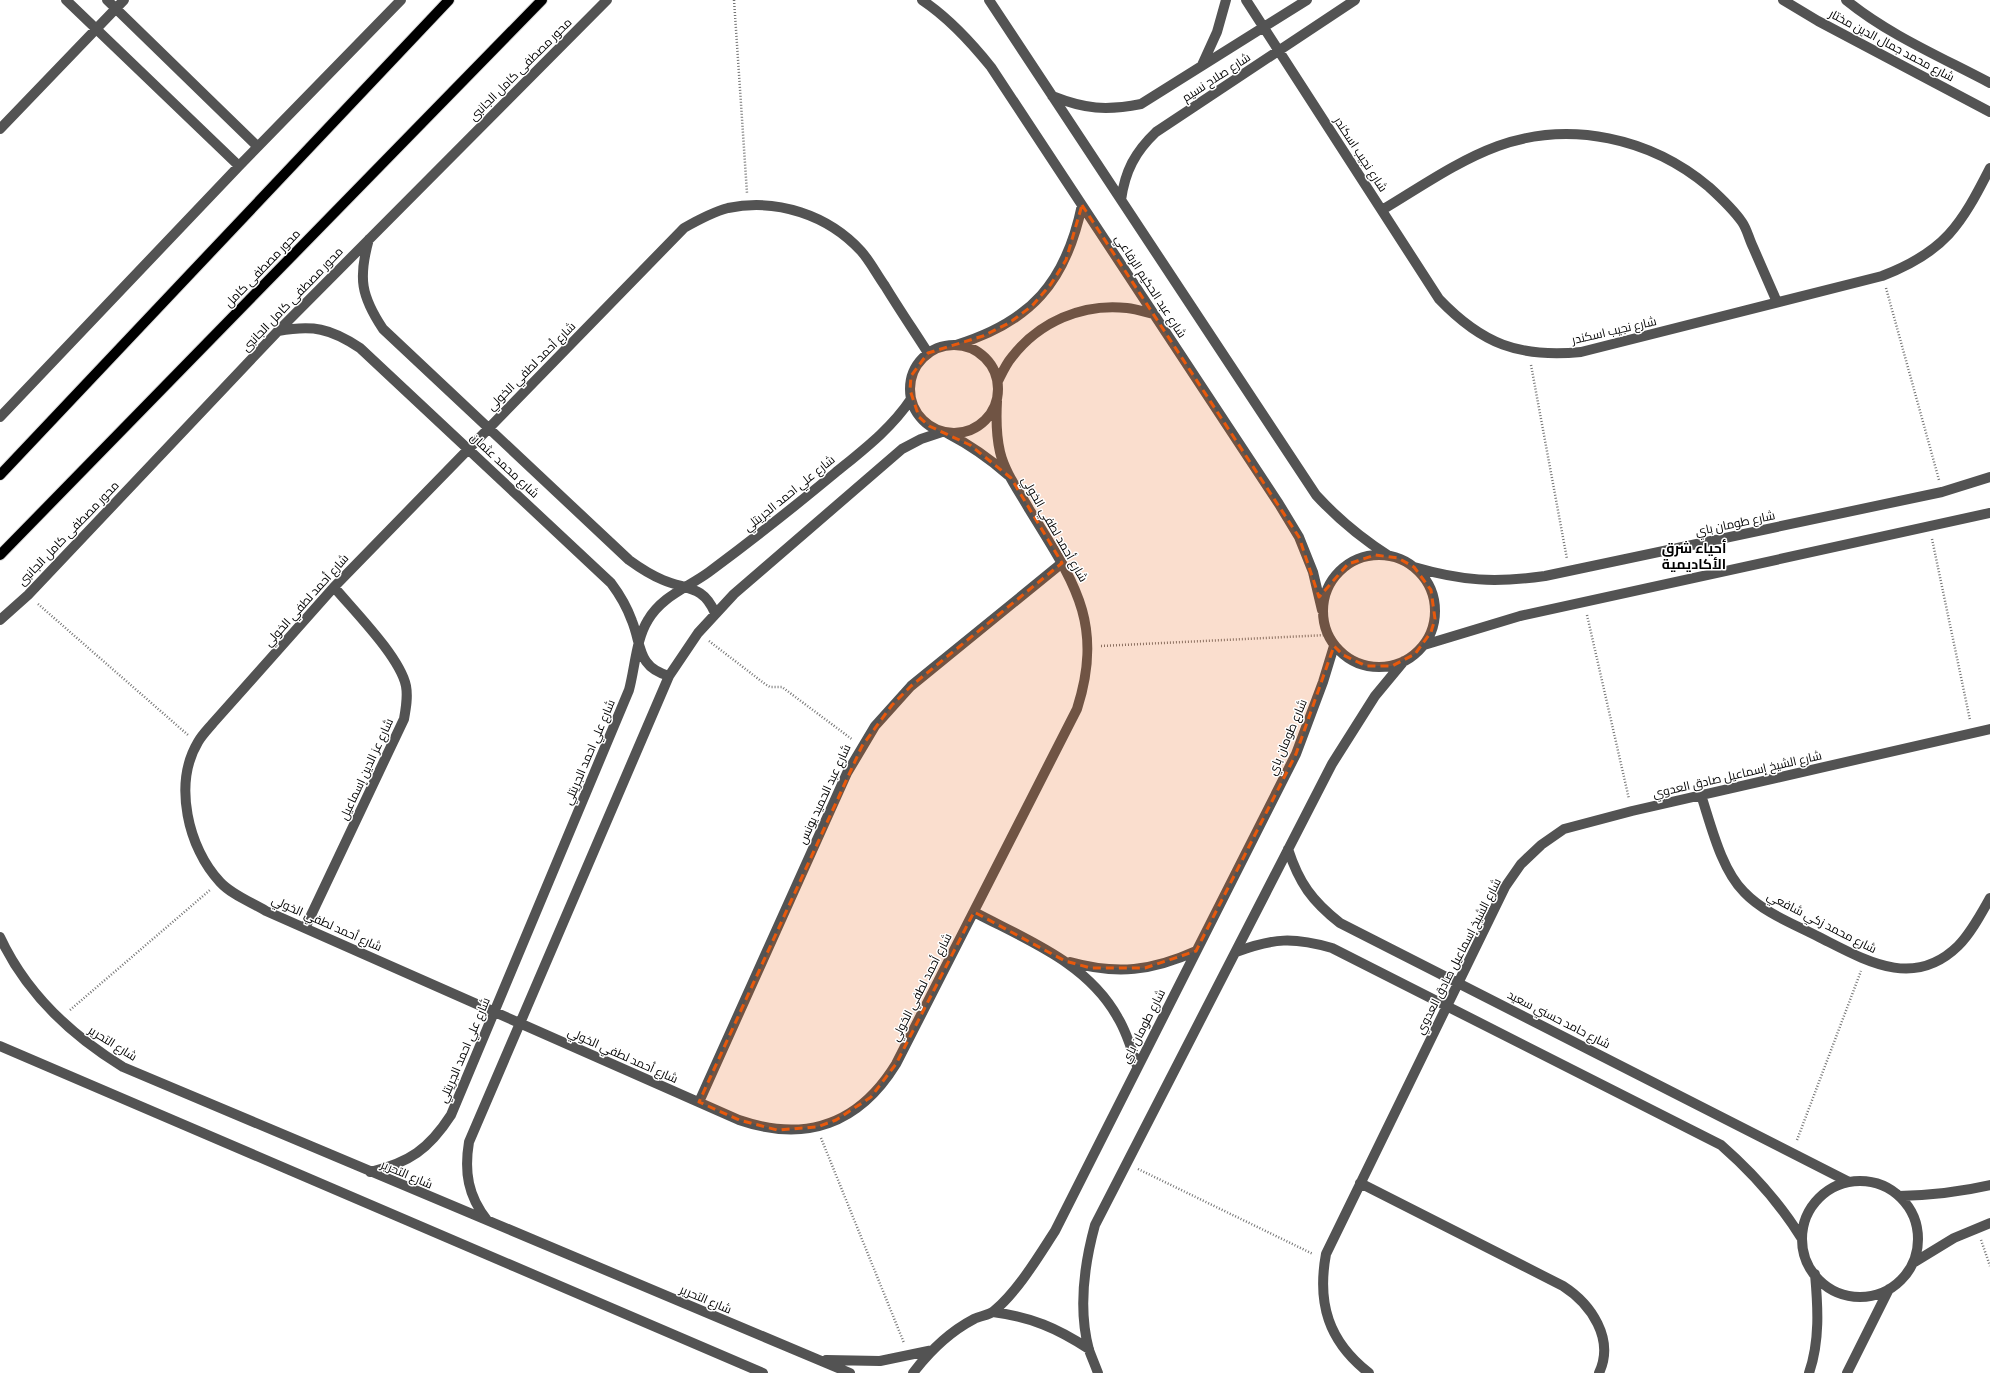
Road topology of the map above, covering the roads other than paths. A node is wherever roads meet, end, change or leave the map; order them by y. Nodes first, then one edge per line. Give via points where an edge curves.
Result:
1 (66, 0) edge
2 (107, 0) edge
3 (124, 0) edge
4 (401, 0) edge
5 (449, 0) edge
6 (542, 0) edge
7 (607, 0) edge
8 (922, 0) edge
9 (989, 0) edge
10 (1226, 0) edge
11 (1246, 0) edge
12 (1307, 0) edge
13 (1355, 0) edge
14 (1783, 0) edge
15 (1846, 0) edge
16 (116, 8) junction
17 (1263, 27) junction
18 (96, 29) junction
19 (1279, 51) junction
20 (1201, 67) junction
21 (1990, 82) edge
22 (1052, 96) junction
23 (1990, 112) edge
24 (0, 129) edge
25 (257, 146) junction
26 (238, 166) junction
27 (1990, 168) edge
28 (1121, 200) junction
29 (1082, 205) junction
30 (1382, 210) junction
31 (370, 238) junction
32 (1777, 302) junction
33 (1153, 314) junction
34 (278, 331) junction
35 (956, 345) junction
36 (928, 353) junction
37 (998, 381) junction
38 (911, 399) junction
39 (997, 401) junction
40 (0, 417) edge
41 (488, 428) junction
42 (944, 432) junction
43 (468, 448) junction
44 (0, 475) edge
45 (1990, 477) edge
46 (1011, 478) junction
47 (1990, 514) edge
48 (0, 555) edge
49 (1389, 556) junction
50 (1062, 563) junction
51 (1414, 567) junction
52 (334, 587) junction
53 (685, 587) junction
54 (1322, 610) junction
55 (715, 613) junction
56 (0, 620) edge
57 (638, 642) junction
58 (1424, 645) junction
59 (1334, 646) junction
60 (1404, 661) junction
61 (669, 676) junction
62 (1990, 729) edge
63 (1701, 795) junction
64 (1288, 849) junction
65 (1990, 898) edge
66 (974, 912) junction
67 (305, 928) junction
68 (0, 937) edge
69 (1196, 951) junction
70 (1236, 952) junction
71 (1065, 961) junction
72 (1458, 983) junction
73 (1447, 1006) junction
74 (494, 1012) junction
75 (520, 1023) junction
76 (0, 1046) edge
77 (1137, 1066) junction
78 (699, 1102) junction
79 (370, 1172) junction
80 (1849, 1182) junction
81 (1360, 1183) junction
82 (1990, 1185) edge
83 (1899, 1196) junction
84 (489, 1222) junction
85 (1990, 1223) edge
86 (1802, 1239) junction
87 (1913, 1263) junction
88 (1815, 1274) junction
89 (1889, 1289) junction
90 (993, 1312) junction
91 (1089, 1349) junction
92 (933, 1350) junction
93 (819, 1360) junction
94 (763, 1373) edge
95 (850, 1373) edge
96 (913, 1373) edge
97 (1098, 1373) edge
98 (1370, 1373) edge
99 (1599, 1373) edge
100 (1809, 1373) edge
101 (1847, 1373) edge

1 - 18 street
2 - 16 street
3 - 16 street
4 - 25 street
5 - 44 main road
6 - 48 main road, محور مصطفى كامل
7 - 31 street, محور مصطفى كامل الجانبى
8 - 29 street, شارع عبد الحكيم الرفاعي via 949,21 992,67
9 - 22 street, شارع عبد الحكيم الرفاعي
10 - 20 street via 1217,32
11 - 17 street, شارع نجيب اسكندر
12 - 17 street, شارع صلاح نسيم
13 - 19 street, شارع صلاح نسيم
14 - 23 street, شارع محمد جمال الدين مختار
15 - 21 street, شارع محمد جمال الدين مختار via 1893,33
16 - 18 street
16 - 25 street
17 - 19 street, شارع نجيب اسكندر
17 - 20 street, شارع صلاح نسيم
18 - 24 street
18 - 26 street
19 - 28 street, شارع صلاح نسيم via 1156,132 1131,162
19 - 30 street, شارع نجيب اسكندر
20 - 22 street, شارع صلاح نسيم via 1141,104 1119,109 1096,109
22 - 28 street, شارع عبد الحكيم الرفاعي
25 - 26 street
26 - 40 street
27 - 32 street, شارع نجيب اسكندر via 1966,214 1950,234 1930,252 1908,266 1882,276
28 - 49 street, شارع عبد الحكيم الرفاعي via 1316,495 1357,535
29 - 33 street, شارع عبد الحكيم الرفاعي
29 - 35 street via 1076,233 1066,260 1051,284 1032,306 1009,323 983,336
30 - 32 street, شارع نجيب اسكندر via 1439,299 1457,318 1479,334 1503,345 1528,352 1555,355 1581,352
30 - 32 street via 1467,160 1498,146 1531,137 1565,134 1600,136 1633,144 1670,160 1694,174 1720,196 1742,222
31 - 34 street, محور مصطفى كامل الجانبى
31 - 41 street, شارع محمد عثمان via 363,262 363,286 370,309 383,329
33 - 37 street via 1127,308 1107,307 1074,312 1050,323 1029,338 1011,358
33 - 54 street, شارع عبد الحكيم الرفاعي via 1299,537 1313,572
34 - 43 street, شارع محمد عثمان via 299,327 321,329 342,336 360,348
34 - 56 street, محور مصطفى كامل الجانبى via 28,595
35 - 36 street via 941,347
35 - 37 street via 975,350 990,363
36 - 38 street via 918,363 912,376
36 - 41 street, شارع أحمد لطفي الخولي via 862,252 841,233 821,220 799,211 775,206 748,205 727,209 684,228
37 - 39 street
38 - 42 street via 919,417 929,426
38 - 53 street, شارع علي احمد الجريتلي via 889,427 783,516 707,574
39 - 42 street via 990,416 978,427 963,433
39 - 46 street, شارع أحمد لطفي الخولي via 996,427 999,447
41 - 43 street, شارع أحمد لطفي الخولي
41 - 53 street, شارع محمد عثمان via 629,560 646,572
42 - 46 street, شارع أحمد لطفي الخولي via 975,449
42 - 55 street via 921,439 902,449
43 - 52 street, شارع أحمد لطفي الخولي
43 - 57 street, شارع محمد عثمان via 611,583 624,601 633,621
45 - 51 street, شارع طومان باي via 1942,492 1512,581 1479,581 1446,576
46 - 50 street, شارع أحمد لطفي الخولي
47 - 58 street via 1487,624
49 - 51 street
49 - 54 street via 1361,558 1338,572 1324,596
50 - 66 street, شارع أحمد لطفي الخولي via 1082,608 1088,634 1085,685 1077,709
50 - 78 street, شارع عبد الحميد يونس via 911,686 888,710 862,746 847,773
51 - 58 street via 1431,590 1434,604 1435,618
52 - 67 street, شارع عز الدين إسماعيل via 400,669 406,686 407,703 404,719
52 - 67 street, شارع أحمد لطفي الخولي via 198,743 189,766 185,792 187,817 194,841 206,864 220,882 235,894 266,911
53 - 55 street, شارع محمد عثمان via 695,589 704,595
53 - 57 street, شارع علي احمد الجريتلي via 669,596 655,609
54 - 59 street via 1323,623
55 - 61 street via 698,632
57 - 61 street, شارع محمد عثمان via 640,652 652,668
57 - 74 street, شارع علي احمد الجريتلي via 629,690
58 - 60 street
59 - 60 street via 1354,662 1366,666 1379,668
59 - 69 street, شارع طومان باي via 1321,690 1296,754
60 - 64 street via 1375,696 1352,730
61 - 75 street
62 - 63 street, شارع الشيخ إسماعيل صادق العدوي
63 - 65 street, شارع محمد زكي شافعي via 1728,870 1743,892 1763,908 1865,960 1891,968 1916,968 1939,961 1958,945
63 - 72 street, شارع الشيخ إسماعيل صادق العدوي via 1564,829 1536,850 1521,864 1506,887
64 - 70 street
64 - 72 street, شارع حامد حسني سعيد via 1306,891 1322,909 1340,923
66 - 71 street
66 - 78 street, شارع أحمد لطفي الخولي via 896,1064 885,1082 855,1110 816,1127 777,1130 758,1127
67 - 74 street, شارع أحمد لطفي الخولي
68 - 79 street, شارع التحرير via 24,979 45,1005 79,1037 123,1067
69 - 71 street via 1171,962 1145,968 1091,968
69 - 77 street, شارع طومان باي
70 - 73 street via 1259,944 1283,940 1308,942 1332,948
70 - 91 street via 1095,1226 1088,1250 1083,1300
71 - 77 street via 1086,977 1118,1018 1130,1041
72 - 73 street, شارع الشيخ إسماعيل صادق العدوي
72 - 80 street, شارع حامد حسني سعيد
73 - 81 street, شارع الشيخ إسماعيل صادق العدوي
73 - 86 street via 1721,1145 1766,1189 1784,1210
74 - 75 street, شارع أحمد لطفي الخولي
74 - 79 street, شارع علي احمد الجريتلي via 450,1115 440,1132 426,1147 409,1159 390,1168
75 - 78 street, شارع أحمد لطفي الخولي
75 - 84 street via 469,1142 466,1159 466,1176 471,1192 478,1208
76 - 94 street
77 - 90 street, شارع طومان باي via 1055,1231 1037,1260
79 - 84 street, شارع التحرير
80 - 83 street via 1867,1181 1884,1186
80 - 86 street via 1834,1187 1821,1196 1804,1223
81 - 98 street, شارع الشيخ إسماعيل صادق العدوي via 1324,1260 1323,1299 1329,1322 1340,1343
81 - 99 street via 1576,1294 1591,1312 1601,1334 1604,1349 1603,1364
82 - 83 street via 1931,1195
83 - 87 street via 1911,1210 1917,1227 1918,1245
84 - 93 street, شارع التحرير
85 - 87 street via 1944,1244
86 - 88 street via 1808,1263
87 - 89 street via 1903,1278
88 - 89 street via 1826,1286 1857,1297 1874,1295
88 - 100 street via 1817,1335
89 - 101 street
90 - 91 street via 1019,1315 1044,1323
90 - 92 street, شارع طومان باي via 974,1319
91 - 97 street
92 - 93 street via 880,1361
92 - 96 street, شارع طومان باي
93 - 95 street, شارع التحرير

